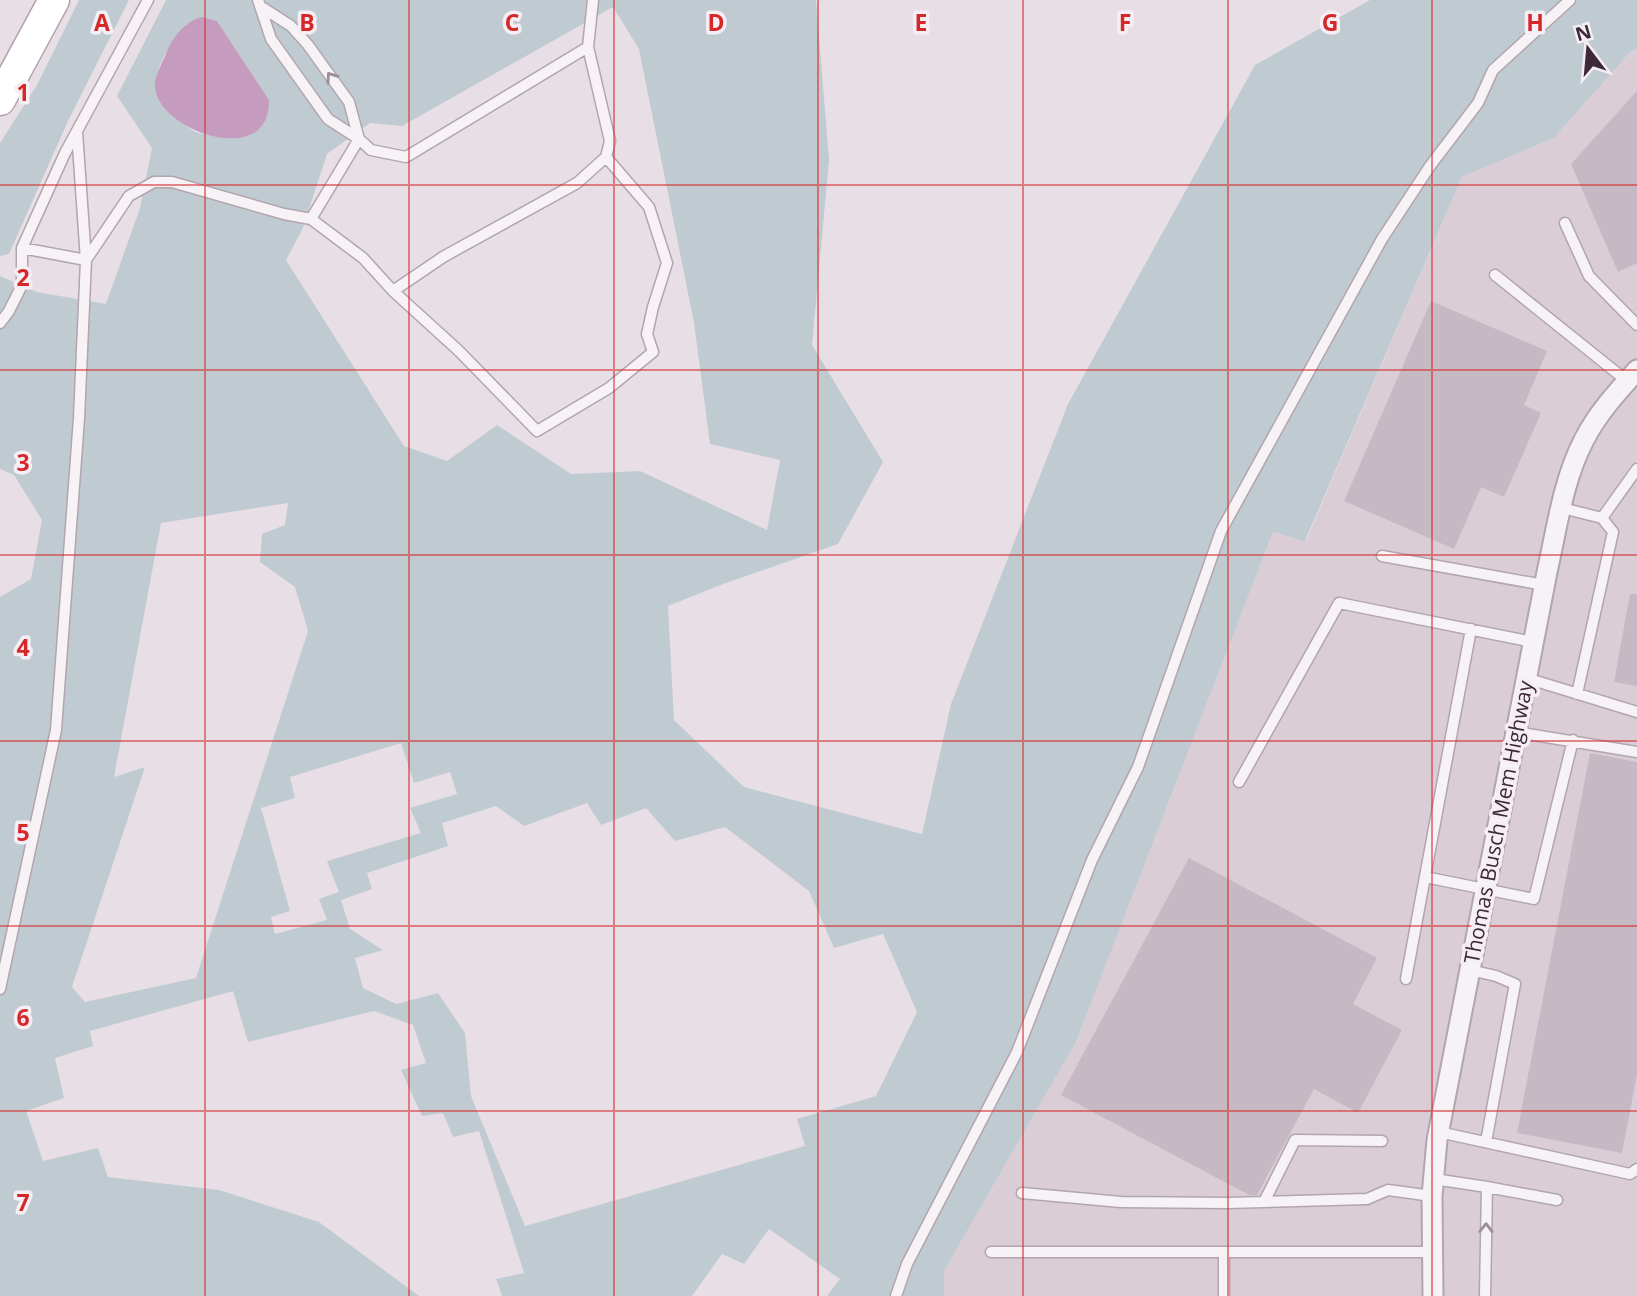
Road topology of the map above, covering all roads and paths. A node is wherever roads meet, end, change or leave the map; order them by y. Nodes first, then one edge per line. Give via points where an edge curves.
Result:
1 (54, 0) edge
2 (148, 0) edge
3 (593, 0) edge
4 (1570, 0) edge
5 (261, 4) edge
6 (588, 47) junction
7 (0, 100) edge
8 (77, 132) junction
9 (359, 139) junction
10 (607, 158) junction
11 (311, 219) junction
12 (1565, 223) dead end
13 (22, 248) junction
14 (86, 260) junction
15 (1494, 275) dead end
16 (393, 291) junction
17 (0, 323) edge
18 (1637, 325) edge
19 (1632, 376) edge
20 (1637, 469) edge
21 (1562, 508) junction
22 (1602, 518) junction
23 (1382, 556) dead end
24 (1544, 585) junction
25 (1471, 629) junction
26 (1533, 642) junction
27 (1526, 678) junction
28 (1577, 694) junction
29 (1637, 712) edge
30 (1516, 732) junction
31 (1573, 740) junction
32 (1637, 751) edge
33 (1239, 782) dead end
34 (1425, 877) junction
35 (1485, 889) junction
36 (1470, 970) junction
37 (1406, 979) dead end
38 (0, 989) edge
39 (1438, 1132) junction
40 (1382, 1140) dead end
41 (1486, 1142) junction
42 (1637, 1169) edge
43 (1487, 1187) junction
44 (1433, 1188) junction
45 (1022, 1193) dead end
46 (1558, 1200) dead end
47 (1264, 1202) junction
48 (991, 1252) dead end
49 (1224, 1252) junction
50 (1432, 1252) junction
51 (896, 1296) edge
52 (1224, 1296) edge
53 (1433, 1296) edge
54 (1485, 1296) edge

1 - 7 main road
2 - 8 lane
3 - 6 lane
4 - 51 lane via 1493,70 1478,103 1382,239 1221,531 1138,767 1092,860 1017,1052 907,1264
9 -> 5 lane via 349,102 308,45
5 - 9 lane via 271,40 328,119
6 - 9 lane via 406,157 371,150
6 - 10 lane via 610,141
8 - 13 lane
8 - 14 lane
9 - 11 lane
10 - 16 lane via 577,183 443,257
10 - 16 lane via 649,206 667,264 648,334 653,352 609,388 537,431
11 - 14 lane via 172,182 154,182 129,196
11 - 16 lane via 363,258
12 - 18 lane via 1589,276
13 - 14 lane
13 - 17 lane via 22,285
14 - 38 lane via 56,730
15 - 19 lane
19 - 21 street, Thomas Busch Mem Highway via 1584,439
20 - 22 lane
21 - 22 lane
21 - 24 street, Thomas Busch Mem Highway
22 - 28 lane via 1613,533
23 - 24 lane
24 - 26 street, Thomas Busch Mem Highway
25 - 26 lane
25 - 33 lane via 1339,603
25 - 34 lane
26 - 27 street, Thomas Busch Mem Highway
27 - 28 lane
27 - 30 street, Thomas Busch Mem Highway
28 - 29 lane
30 - 31 lane
30 - 35 street, Thomas Busch Mem Highway
31 - 32 lane
31 - 35 lane via 1534,899
34 - 35 lane
34 - 37 lane
35 - 36 street, Thomas Busch Mem Highway
36 - 39 street, Thomas Busch Mem Highway
36 - 41 lane via 1515,984
39 - 41 lane
39 - 44 street, Thomas Busch Mem Highway
40 - 47 lane via 1295,1140
41 - 42 lane via 1630,1174
43 - 44 lane
43 - 46 lane
54 -> 43 lane
44 - 47 lane via 1388,1190 1367,1199
44 - 50 street, Thomas Busch Mem Highway
45 - 47 lane via 1121,1202
48 - 49 lane
49 - 50 lane
49 - 52 lane
50 - 53 street, Thomas Busch Mem Highway

